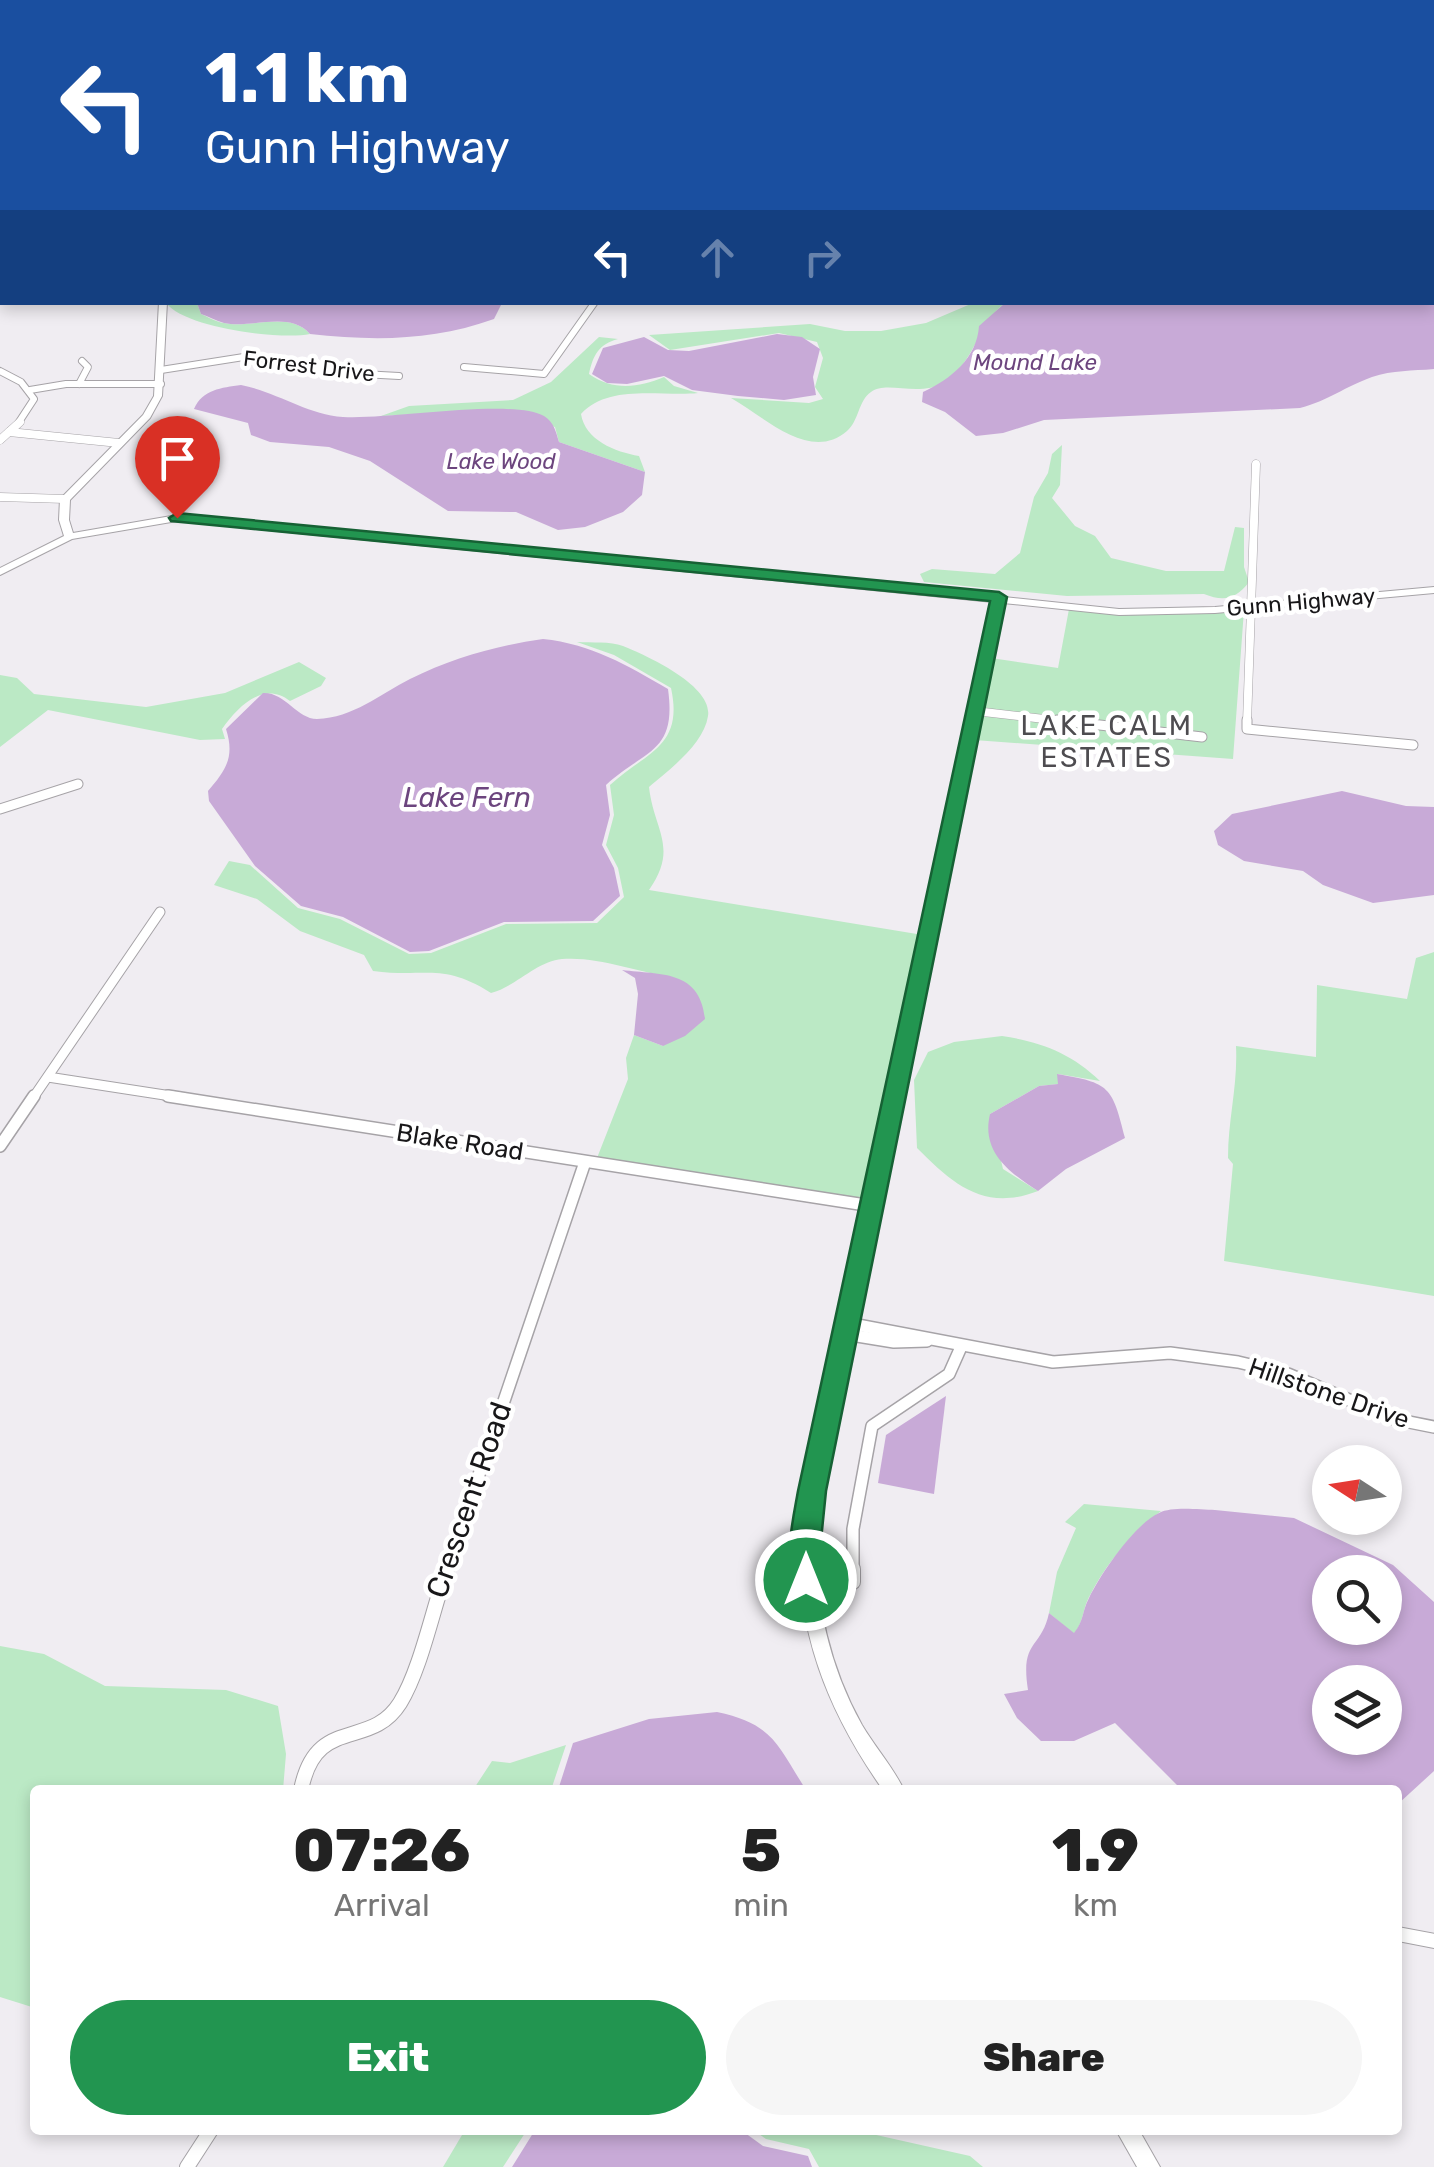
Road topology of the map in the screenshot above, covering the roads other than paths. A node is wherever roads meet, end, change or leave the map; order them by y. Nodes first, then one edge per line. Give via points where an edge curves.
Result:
1 (163, 305) edge
2 (592, 305) edge
3 (82, 361) dead end
4 (464, 366) dead end
5 (161, 370) junction
6 (0, 371) edge
7 (399, 376) dead end
8 (78, 384) junction
9 (161, 384) junction
10 (30, 390) junction
11 (9, 432) junction
12 (0, 440) edge
13 (120, 443) junction
14 (1256, 464) dead end
15 (0, 496) edge
16 (65, 499) junction
17 (64, 520) junction
18 (98, 528) junction
19 (69, 538) junction
20 (0, 572) edge
21 (1434, 590) edge
22 (998, 599) junction
23 (1253, 607) junction
24 (975, 711) junction
25 (1202, 737) dead end
26 (1413, 744) dead end
27 (78, 784) dead end
28 (0, 809) edge
29 (160, 912) dead end
30 (48, 1077) junction
31 (0, 1146) edge
32 (586, 1162) junction
33 (872, 1206) junction
34 (846, 1329) junction
35 (961, 1348) junction
36 (1434, 1428) edge
37 (853, 1582) dead end
38 (302, 1785) edge
39 (890, 1785) edge
40 (1402, 1935) edge
41 (1434, 1941) edge
42 (208, 2135) edge
43 (1130, 2135) edge
44 (187, 2167) edge
45 (1149, 2167) edge

1 - 5 main road
2 - 4 street via 544,374
3 - 8 street via 88,367
5 - 7 street, Forrest Drive via 250,356
5 - 9 main road
6 - 10 street
8 - 9 street
8 - 10 street
9 - 13 main road via 147,416
10 - 11 street via 32,408
11 - 12 street
11 - 13 street
13 - 16 main road
14 - 23 street
15 - 16 street
16 - 17 main road
17 - 18 main road
17 - 19 main road
18 - 19 main road, Gunn Highway
18 - 22 main road, Gunn Highway via 212,519
19 - 20 main road, Gunn Highway
21 - 23 main road, Gunn Highway
22 - 23 main road, Gunn Highway via 1168,612
22 - 24 main road
23 - 26 street via 1247,729
24 - 25 street
24 - 33 main road
27 - 28 street
29 - 30 street
30 - 31 street
30 - 32 street, Blake Road
32 - 33 street, Blake Road
32 - 38 street, Crescent Road via 402,1700 380,1725 316,1749
33 - 34 main road
34 - 35 street, Hillstone Drive
34 - 39 main road via 812,1491 806,1580 829,1679 858,1739
35 - 36 street, Hillstone Drive via 1072,1363 1170,1353 1238,1362
35 - 37 street via 949,1374 872,1426 856,1508
40 - 41 street
42 - 44 street
43 - 45 main road

